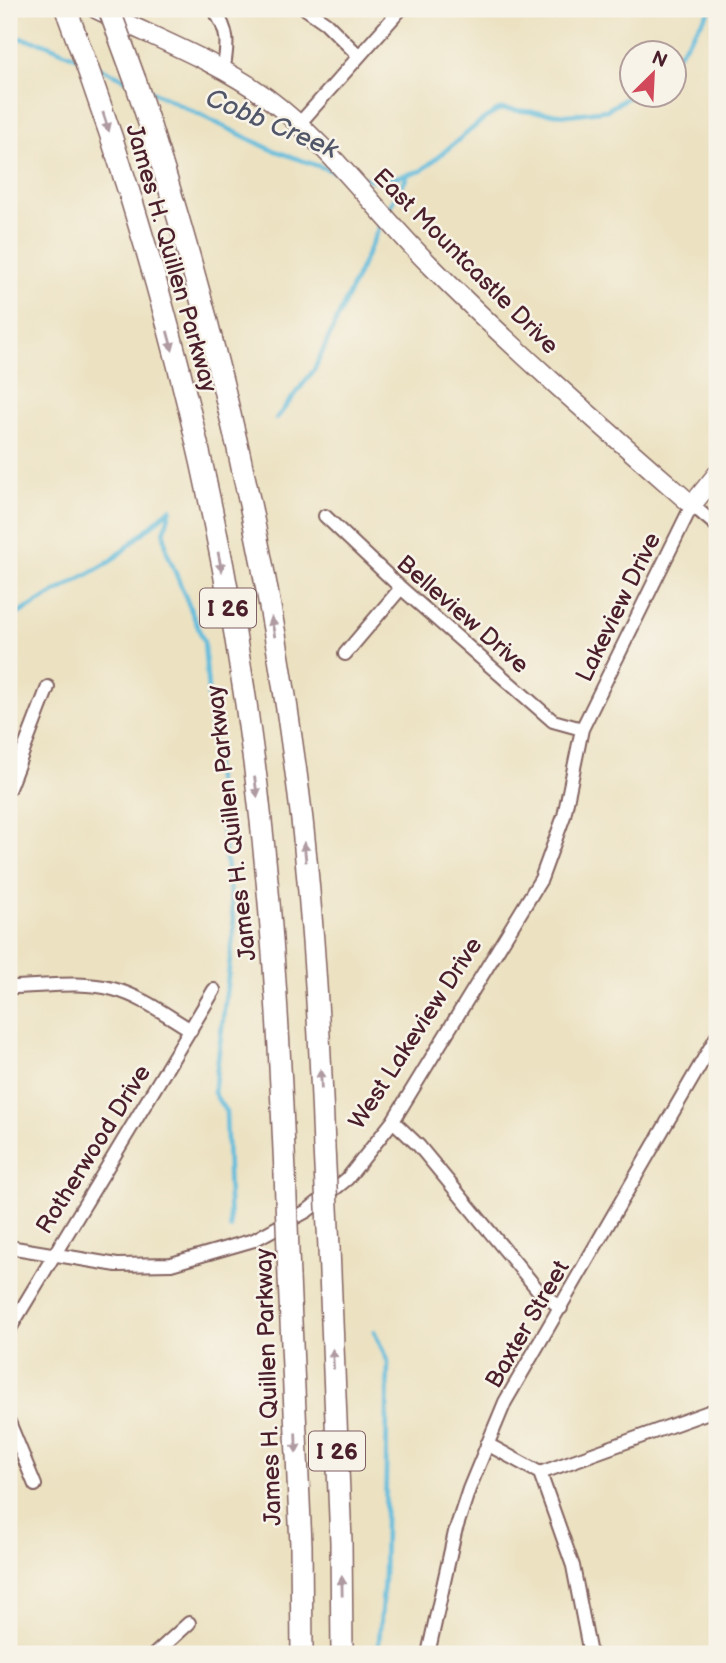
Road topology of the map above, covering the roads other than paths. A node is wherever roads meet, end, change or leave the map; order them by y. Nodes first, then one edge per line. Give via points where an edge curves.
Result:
1 (66, 9) edge
2 (96, 9) edge
3 (109, 9) edge
4 (213, 9) edge
5 (306, 9) edge
6 (401, 9) edge
7 (359, 56) junction
8 (223, 72) junction
9 (299, 124) junction
10 (717, 474) edge
11 (692, 505) junction
12 (325, 516) dead end
13 (717, 526) edge
14 (401, 588) junction
15 (345, 654) dead end
16 (48, 687) dead end
17 (582, 729) junction
18 (9, 789) edge
19 (9, 987) edge
20 (214, 990) dead end
21 (191, 1030) junction
22 (717, 1036) edge
23 (393, 1121) junction
24 (9, 1247) edge
25 (52, 1256) junction
26 (561, 1308) junction
27 (9, 1331) edge
28 (717, 1409) edge
29 (9, 1422) edge
30 (487, 1444) junction
31 (540, 1473) junction
32 (35, 1485) dead end
33 (189, 1623) dead end
34 (155, 1654) edge
35 (302, 1654) edge
36 (342, 1654) edge
37 (428, 1654) edge
38 (590, 1654) edge

1 -> 35 highway, James H. Quillen Parkway / I 26, bridge via 153,274 201,469 261,818 285,1173
2 - 8 street, East Mountcastle Drive
36 -> 3 highway, James H. Quillen Parkway / I 26, bridge via 324,1147 314,946 302,820 267,590 219,366 185,240
4 - 8 street via 225,24 229,40
5 - 7 street
6 - 7 street
7 - 9 street
8 - 9 street, East Mountcastle Drive
9 - 11 street, East Mountcastle Drive via 498,332
10 - 11 street
11 - 13 street, East Mountcastle Drive
11 - 17 street, Lakeview Drive
12 - 14 street, Belleview Drive
14 - 15 street
14 - 17 street, Belleview Drive via 553,720
16 - 18 street
17 - 23 street, West Lakeview Drive via 564,816 541,878
19 - 21 street via 93,985 113,989
20 - 21 street, Rotherwood Drive
21 - 25 street, Rotherwood Drive
22 - 26 street, Baxter Street
23 - 25 street, West Lakeview Drive via 346,1179 307,1211 254,1240 213,1254 145,1266
23 - 26 street via 538,1290
24 - 25 street, West Lakeview Drive
25 - 27 street, Rotherwood Drive
26 - 30 street, Baxter Street via 505,1402
28 - 31 street
29 - 32 street
30 - 31 street
30 - 37 street, Baxter Street via 455,1532
31 - 38 street via 573,1566
33 - 34 street

